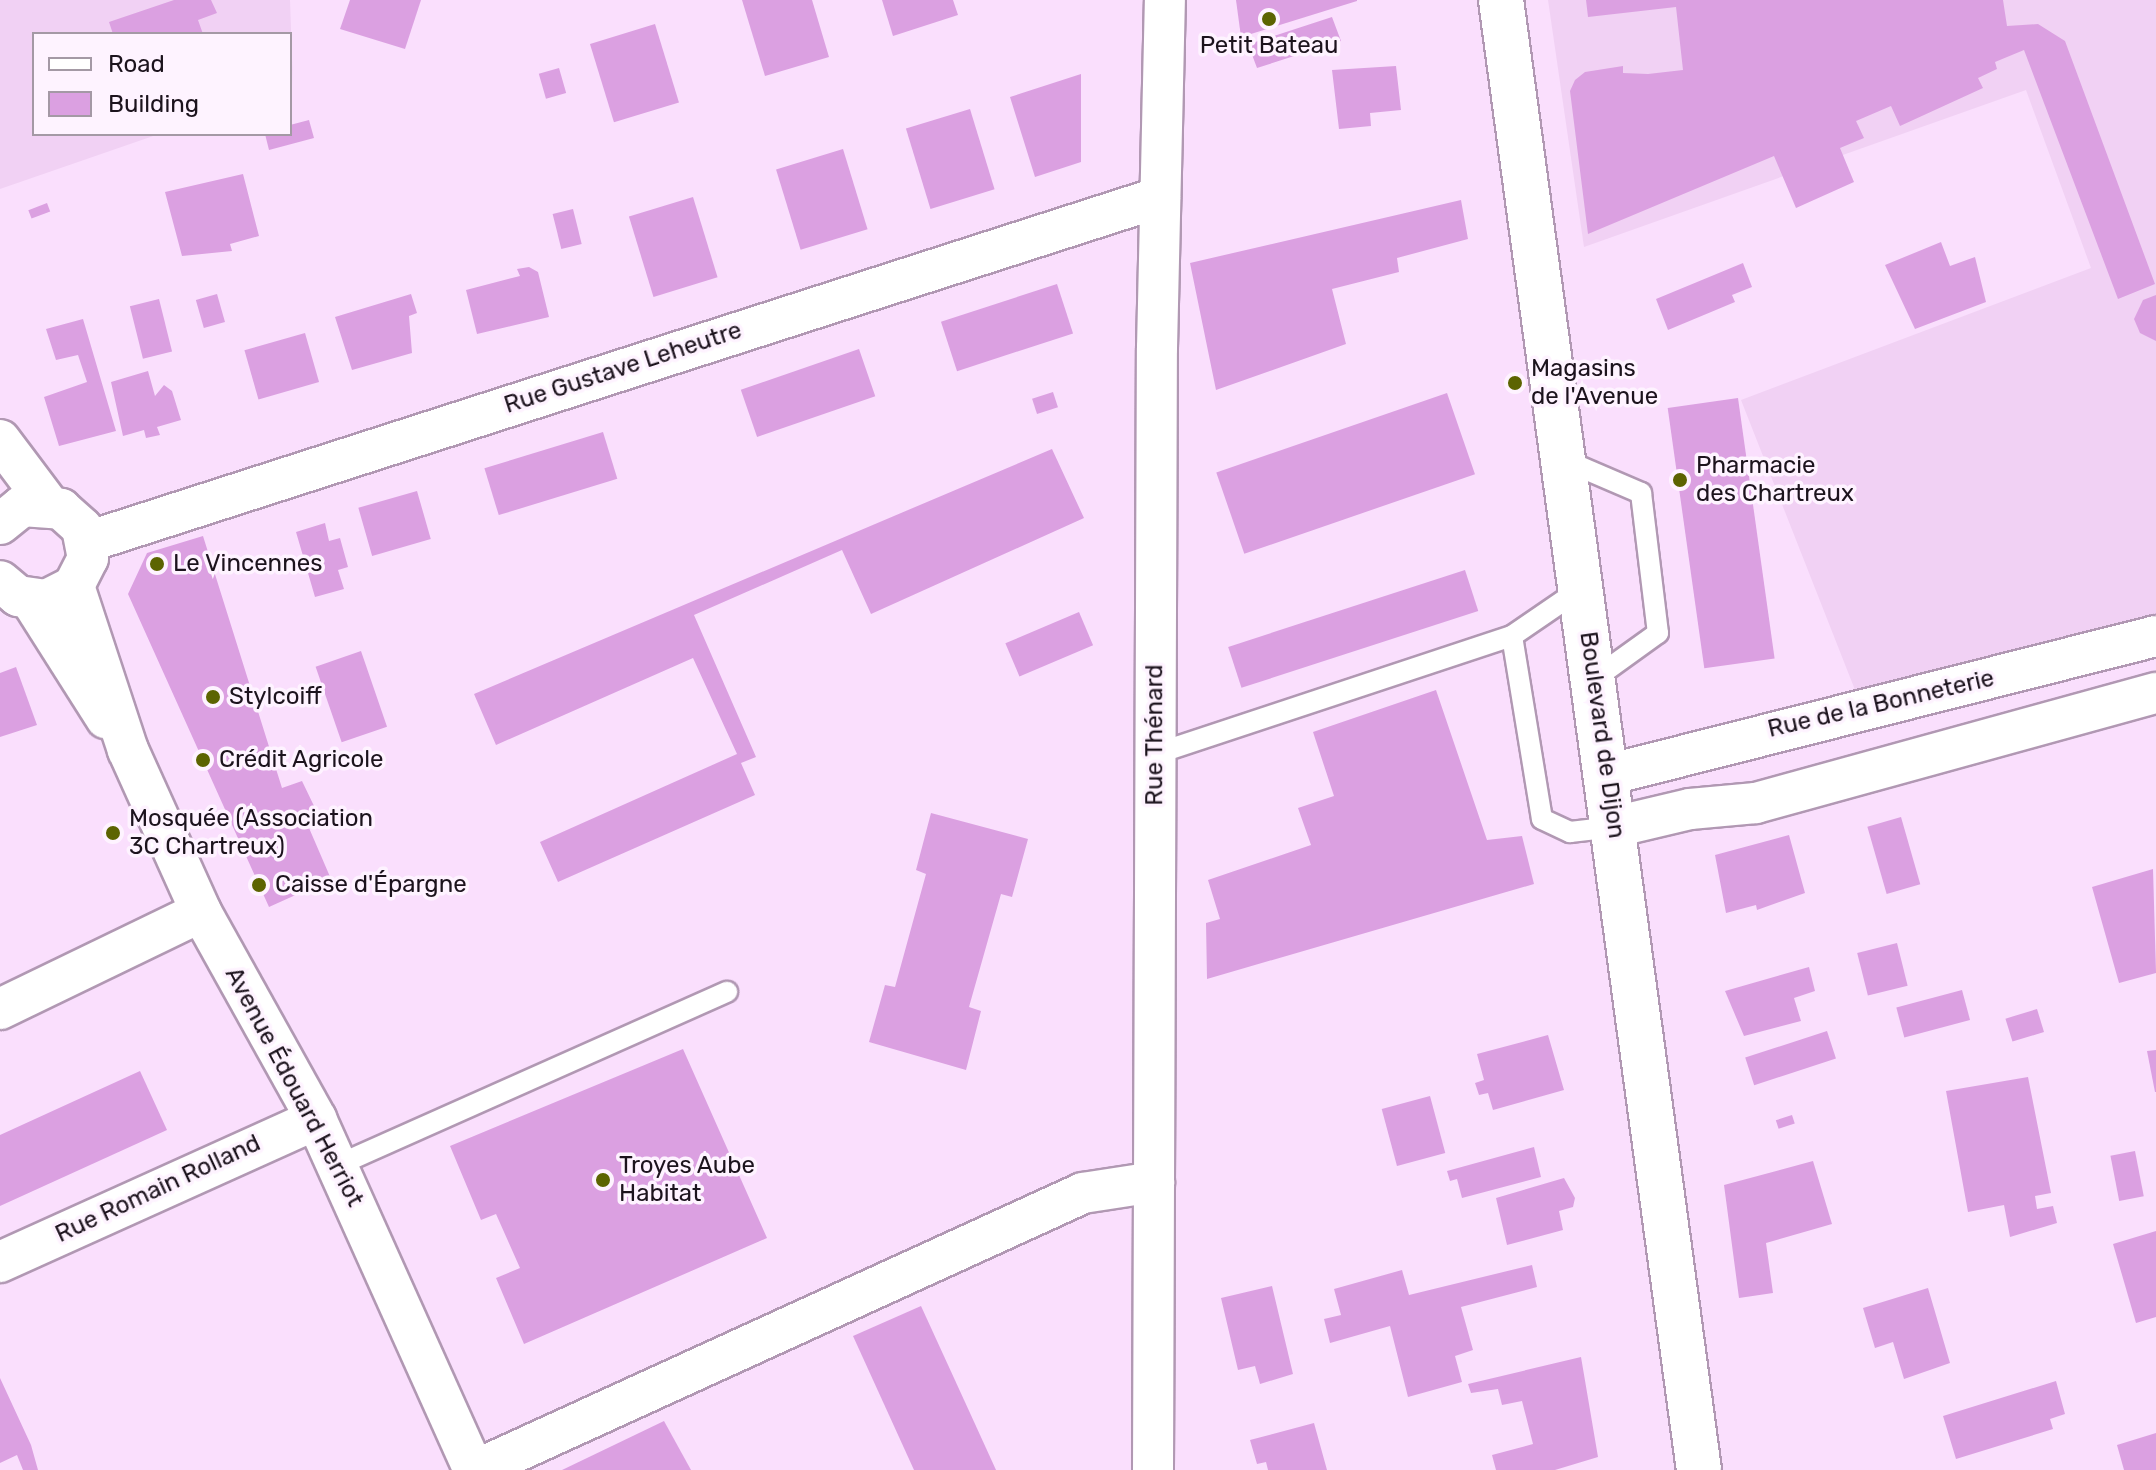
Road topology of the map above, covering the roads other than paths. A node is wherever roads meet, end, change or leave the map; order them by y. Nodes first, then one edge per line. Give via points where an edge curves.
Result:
1 (1165, 0) edge
2 (1501, 0) edge
3 (1160, 197) junction
4 (0, 440) edge
5 (1564, 460) junction
6 (48, 504) junction
7 (1, 520) edge
8 (87, 542) junction
9 (74, 586) junction
10 (1582, 588) junction
11 (16, 591) edge
12 (1512, 636) junction
13 (2156, 636) edge
14 (1594, 679) junction
15 (2156, 693) edge
16 (128, 750) junction
17 (1155, 754) junction
18 (1607, 775) junction
19 (1614, 827) junction
20 (201, 912) junction
21 (727, 992) dead end
22 (0, 1009) edge
23 (316, 1119) junction
24 (338, 1165) junction
25 (1154, 1182) junction
26 (0, 1262) edge
27 (475, 1470) edge
28 (1153, 1470) edge
29 (1699, 1470) edge

1 - 3 street, Rue Thénard
2 - 5 main road, Boulevard de Dijon
3 - 8 street, Rue Gustave Leheutre
3 - 17 street, Rue Thénard
4 - 6 street
5 - 10 main road, Boulevard de Dijon
5 - 14 lane via 1641,493 1658,633
6 - 7 street via 22,506
6 - 8 street via 73,517
8 - 9 street via 84,573
9 - 11 street via 61,595
9 - 16 street, Avenue Édouard Herriot
10 - 12 lane
10 - 14 main road, Boulevard de Dijon
11 - 16 street, Avenue Édouard Herriot
12 - 17 lane
12 - 19 lane via 1542,819 1570,832
13 - 18 street, Rue de la Bonneterie
14 - 18 main road, Boulevard de Dijon
15 - 19 street via 1756,803 1690,809
16 - 20 street, Avenue Édouard Herriot
17 - 25 street, Rue Thénard
18 - 19 main road, Boulevard de Dijon
19 - 29 main road, Boulevard de Dijon
20 - 22 street
20 - 23 street, Avenue Édouard Herriot
21 - 24 lane
23 - 24 street, Avenue Édouard Herriot
23 - 26 street, Rue Romain Rolland
24 - 27 street, Avenue Édouard Herriot
25 - 27 street via 1083,1193
25 - 28 street, Rue Thénard

